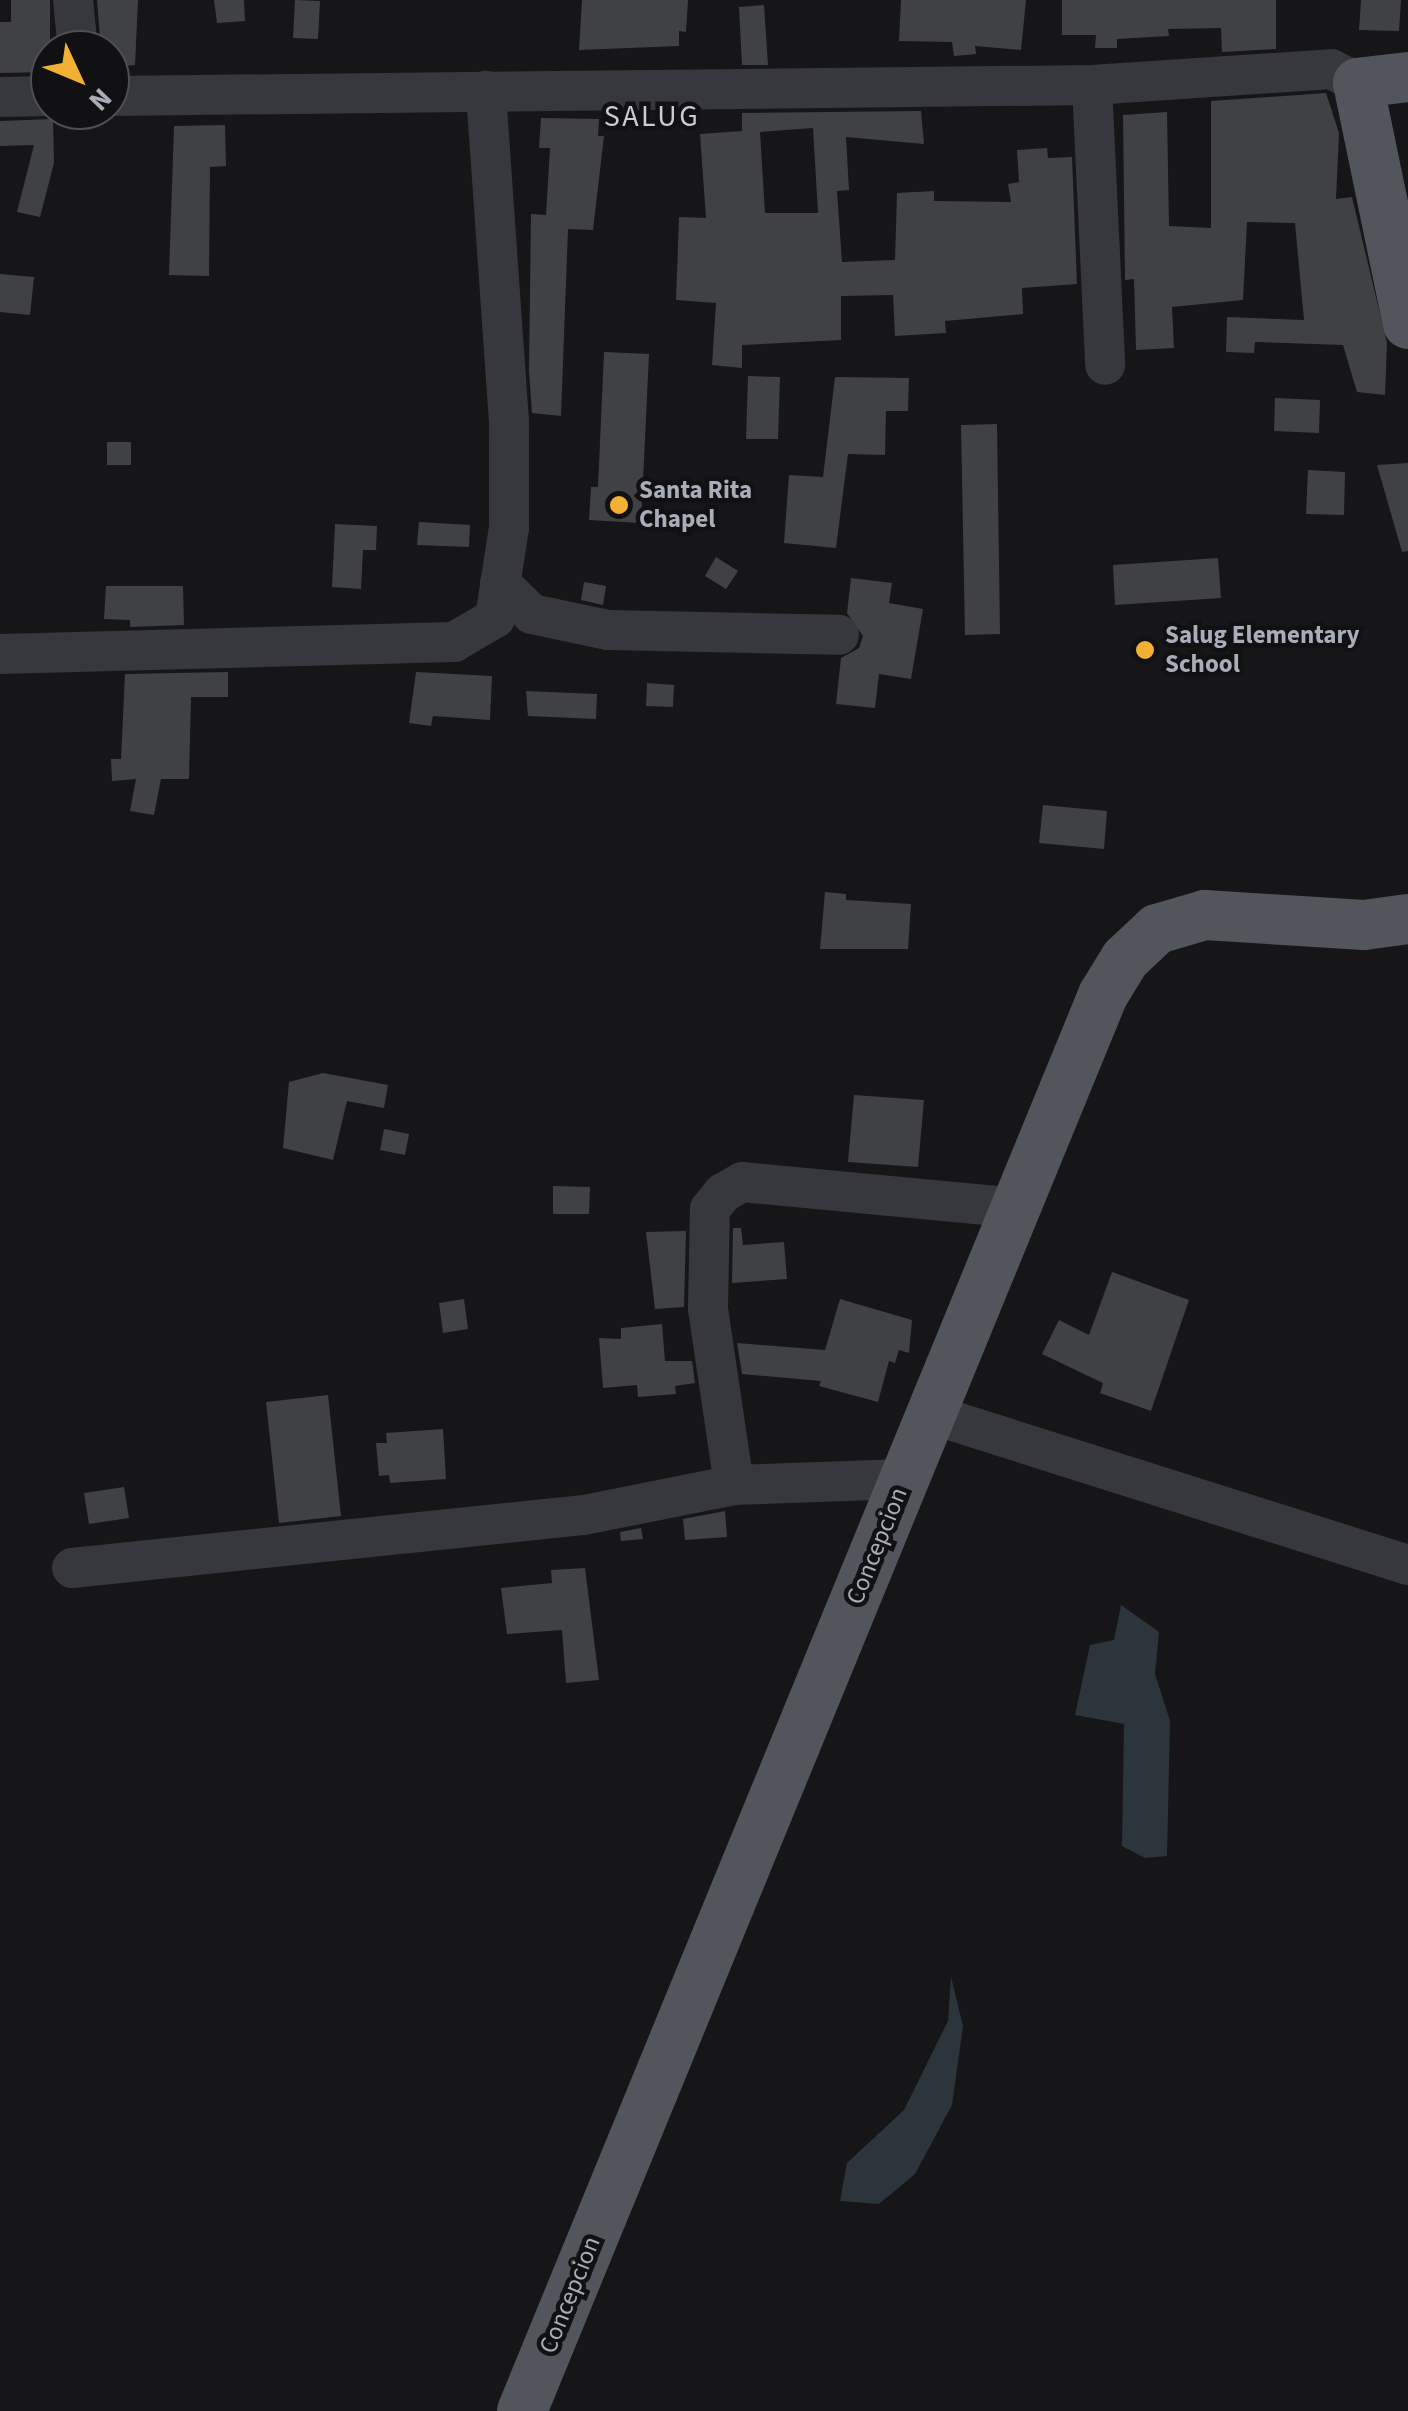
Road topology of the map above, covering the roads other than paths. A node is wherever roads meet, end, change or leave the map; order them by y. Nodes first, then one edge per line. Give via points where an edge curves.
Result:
1 (73, 0) edge
2 (76, 30) edge
3 (1408, 77) edge
4 (1358, 83) junction
5 (1092, 84) junction
6 (486, 91) junction
7 (30, 96) edge
8 (130, 96) edge
9 (0, 97) edge
10 (1408, 324) edge
11 (1105, 365) dead end
12 (500, 582) junction
13 (839, 635) dead end
14 (0, 654) edge
15 (1408, 919) edge
16 (1016, 1208) junction
17 (932, 1414) junction
18 (904, 1480) junction
19 (734, 1486) junction
20 (1408, 1565) edge
21 (72, 1568) dead end
22 (522, 2411) edge

1 - 2 street
3 - 4 main road
4 - 5 street via 1331,69
4 - 10 main road
5 - 6 street
5 - 11 street
6 - 8 street
6 - 12 street via 509,422 509,528
7 - 9 street
12 - 13 street via 532,614 608,630
12 - 14 street via 495,618 454,642
15 - 16 main road, Concepcion via 1364,925 1205,915 1157,929 1125,959 1102,995
16 - 17 main road, Concepcion
16 - 19 street via 742,1182 724,1193 710,1209 708,1309
17 - 18 main road, Concepcion
17 - 20 street
18 - 19 street
18 - 22 main road, Concepcion
19 - 21 street via 584,1515

